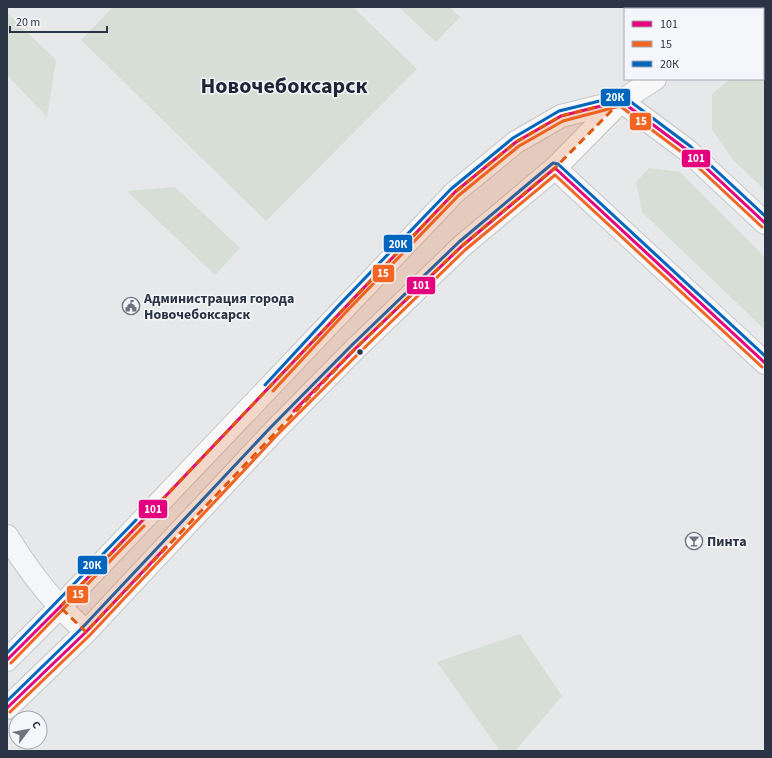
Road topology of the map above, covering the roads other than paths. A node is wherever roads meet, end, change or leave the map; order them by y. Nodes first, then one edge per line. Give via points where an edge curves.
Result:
1 (653, 80) edge
2 (621, 101) junction
3 (555, 168) junction
4 (765, 223) edge
5 (765, 363) edge
6 (7, 536) edge
7 (60, 607) junction
8 (86, 632) junction
9 (7, 660) edge
10 (7, 708) edge

1 - 2 main road
2 - 3 main road
2 - 4 main road via 687,150
2 - 7 main road via 561,116 516,142 455,192
3 - 5 main road
3 - 8 main road via 462,246 355,349 274,431
6 - 7 street via 24,563
7 - 8 main road
7 - 9 main road
8 - 10 main road

